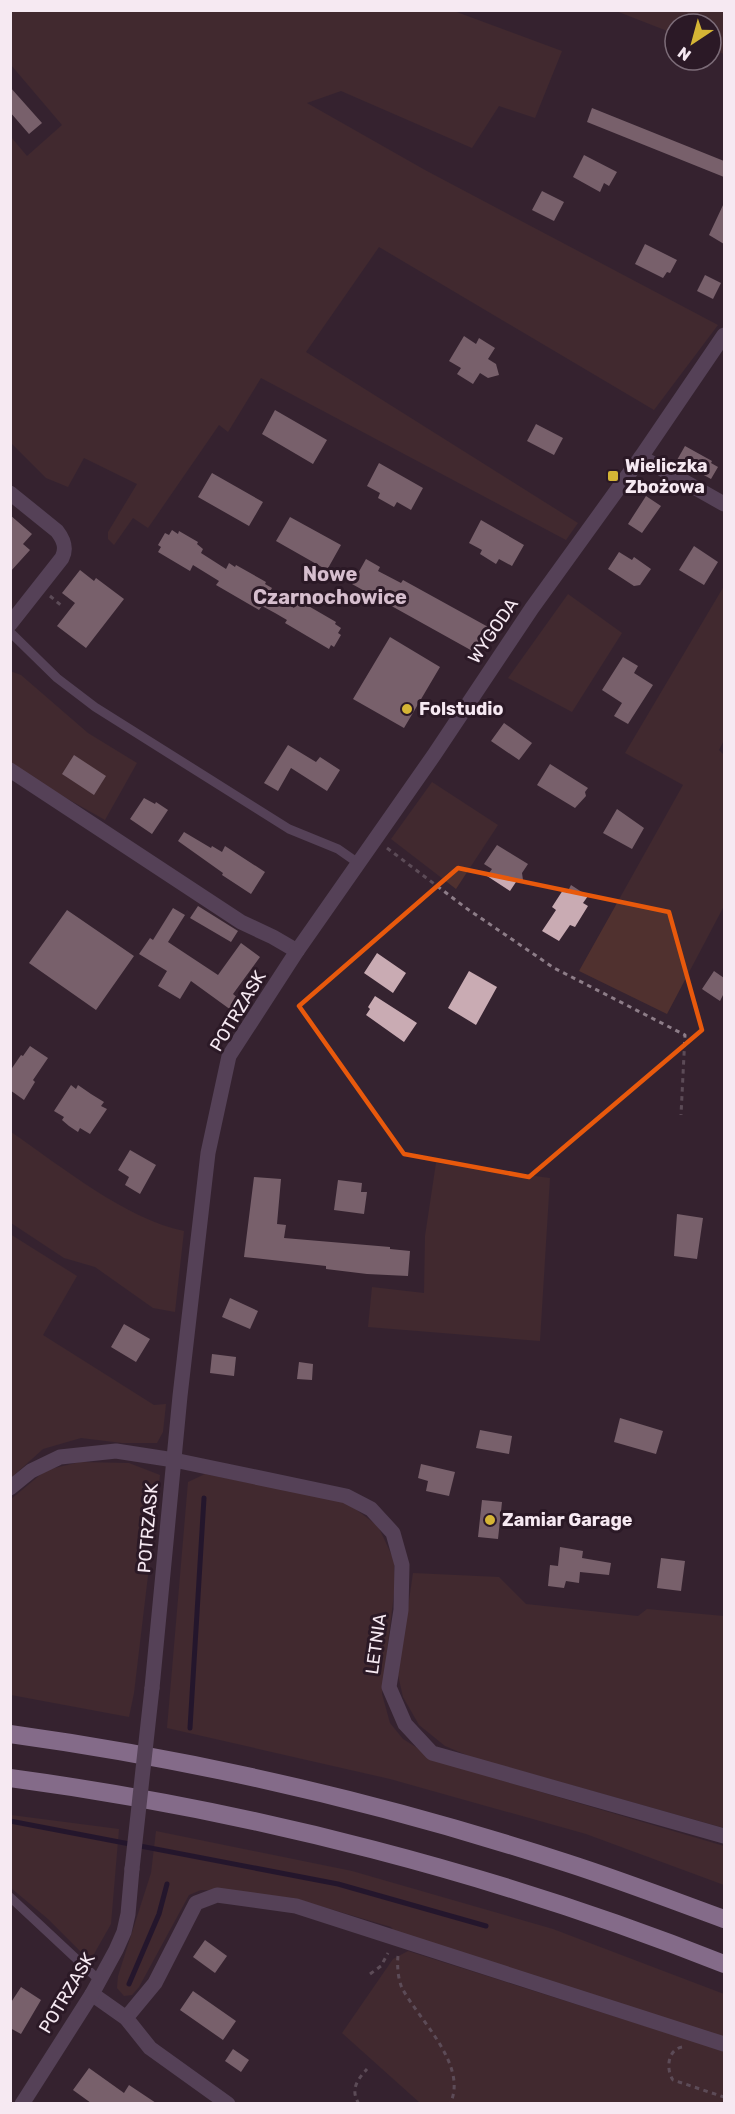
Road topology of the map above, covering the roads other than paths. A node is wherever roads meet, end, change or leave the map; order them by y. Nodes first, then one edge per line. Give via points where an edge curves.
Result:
1 (724, 335) edge
2 (641, 457) junction
3 (10, 493) edge
4 (724, 504) edge
5 (10, 624) edge
6 (10, 632) edge
7 (10, 770) edge
8 (358, 863) junction
9 (297, 951) junction
10 (174, 1460) junction
11 (10, 1488) edge
12 (10, 1734) edge
13 (10, 1778) edge
14 (724, 1836) edge
15 (10, 1897) edge
16 (724, 1919) edge
17 (724, 1964) edge
18 (99, 1980) junction
19 (92, 1994) junction
20 (126, 2018) junction
21 (724, 2044) edge
22 (22, 2103) edge
23 (228, 2103) edge

1 - 2 street, WYGODA
2 - 4 street
2 - 8 street, WYGODA via 532,608
3 - 5 street via 57,531 64,546 62,558
6 - 8 lane via 57,678 95,707 289,829 338,849
7 - 9 street via 241,922
8 - 9 street, WYGODA
9 - 10 street, POTRZASK via 229,1056 208,1153
10 - 11 street, LETNIA via 116,1451 60,1457 31,1471
10 - 14 street, LETNIA via 346,1496 371,1509 393,1533 402,1565 389,1687 405,1724 432,1753
10 - 18 street, POTRZASK, bridge via 128,1914 124,1932
12 - 16 highway via 172,1761 396,1813 567,1863
13 - 17 highway via 207,1812 382,1853 560,1906
15 - 18 lane
18 - 19 street, POTRZASK
19 - 20 street
19 - 22 street, POTRZASK
20 - 21 street via 155,1983 196,1903 217,1894 296,1906
20 - 23 street via 150,2048

